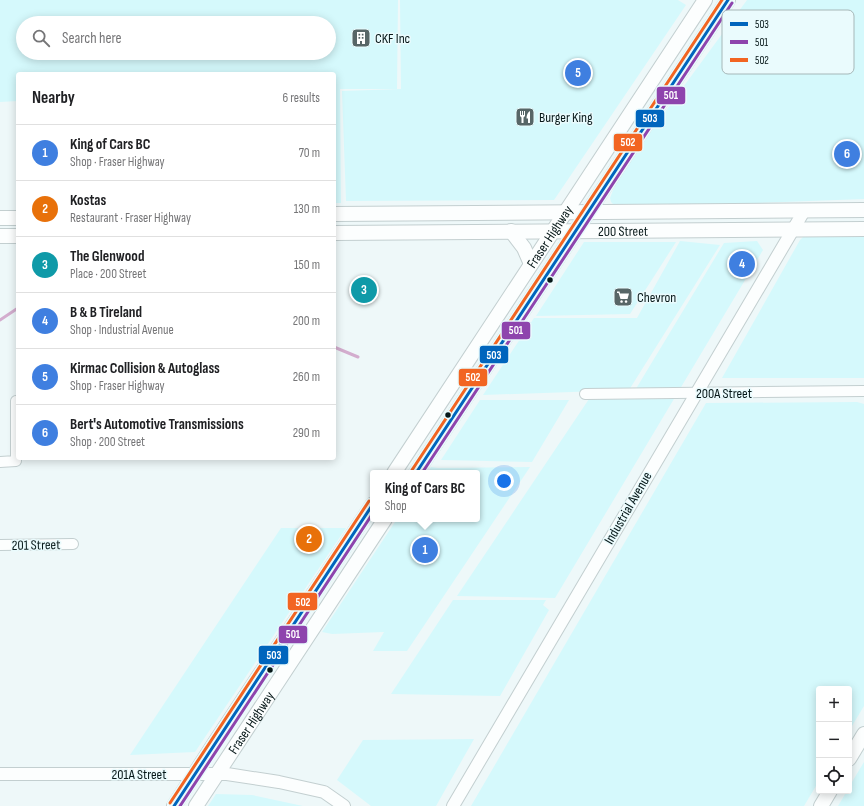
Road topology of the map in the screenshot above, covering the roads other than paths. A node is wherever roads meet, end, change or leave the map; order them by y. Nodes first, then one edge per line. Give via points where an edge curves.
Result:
1 (705, 0) edge
2 (728, 0) edge
3 (864, 210) edge
4 (804, 211) junction
5 (566, 212) junction
6 (588, 212) junction
7 (336, 214) edge
8 (0, 218) edge
9 (16, 218) edge
10 (793, 229) junction
11 (864, 229) edge
12 (576, 230) junction
13 (511, 231) junction
14 (554, 231) junction
15 (336, 233) edge
16 (0, 236) edge
17 (16, 236) edge
18 (531, 264) junction
19 (863, 391) edge
20 (696, 393) junction
21 (585, 394) dead end
22 (16, 401) dead end
23 (0, 462) edge
24 (396, 470) edge
25 (418, 470) edge
26 (370, 509) edge
27 (383, 522) edge
28 (73, 544) dead end
29 (0, 545) edge
30 (864, 734) edge
31 (850, 758) edge
32 (0, 774) edge
33 (195, 774) junction
34 (217, 774) junction
35 (828, 794) edge
36 (174, 806) edge
37 (196, 806) edge
38 (344, 806) edge
39 (453, 806) edge
40 (821, 806) edge

1 - 5 main road, Fraser Highway
2 - 6 main road, Fraser Highway
3 - 4 main road, 200 Street
4 - 6 main road, 200 Street
4 - 10 street, Industrial Avenue
5 - 6 main road, 200 Street
5 - 7 main road, 200 Street
5 - 14 main road, Fraser Highway
6 - 12 main road, Fraser Highway
8 - 9 main road
10 - 11 main road, 200 Street
10 - 12 main road, 200 Street
10 - 20 street, Industrial Avenue
12 - 14 main road, 200 Street
12 - 25 main road, Fraser Highway
13 - 14 main road, 200 Street
13 - 15 main road, 200 Street
13 - 18 main road via 524,248
14 - 18 main road, Fraser Highway
16 - 17 main road
18 - 24 main road, Fraser Highway
19 - 20 street, 200A Street
20 - 21 street, 200A Street
20 - 39 street, Industrial Avenue
22 - 23 street via 16,461
26 - 33 main road, Fraser Highway
27 - 34 main road, Fraser Highway
28 - 29 street, 201 Street
30 - 31 main road
32 - 33 street, 201A Street
33 - 34 street, 201A Street
33 - 36 main road, Fraser Highway
34 - 37 main road, Fraser Highway
34 - 38 street, 201A Street via 279,782 324,792
35 - 40 main road

